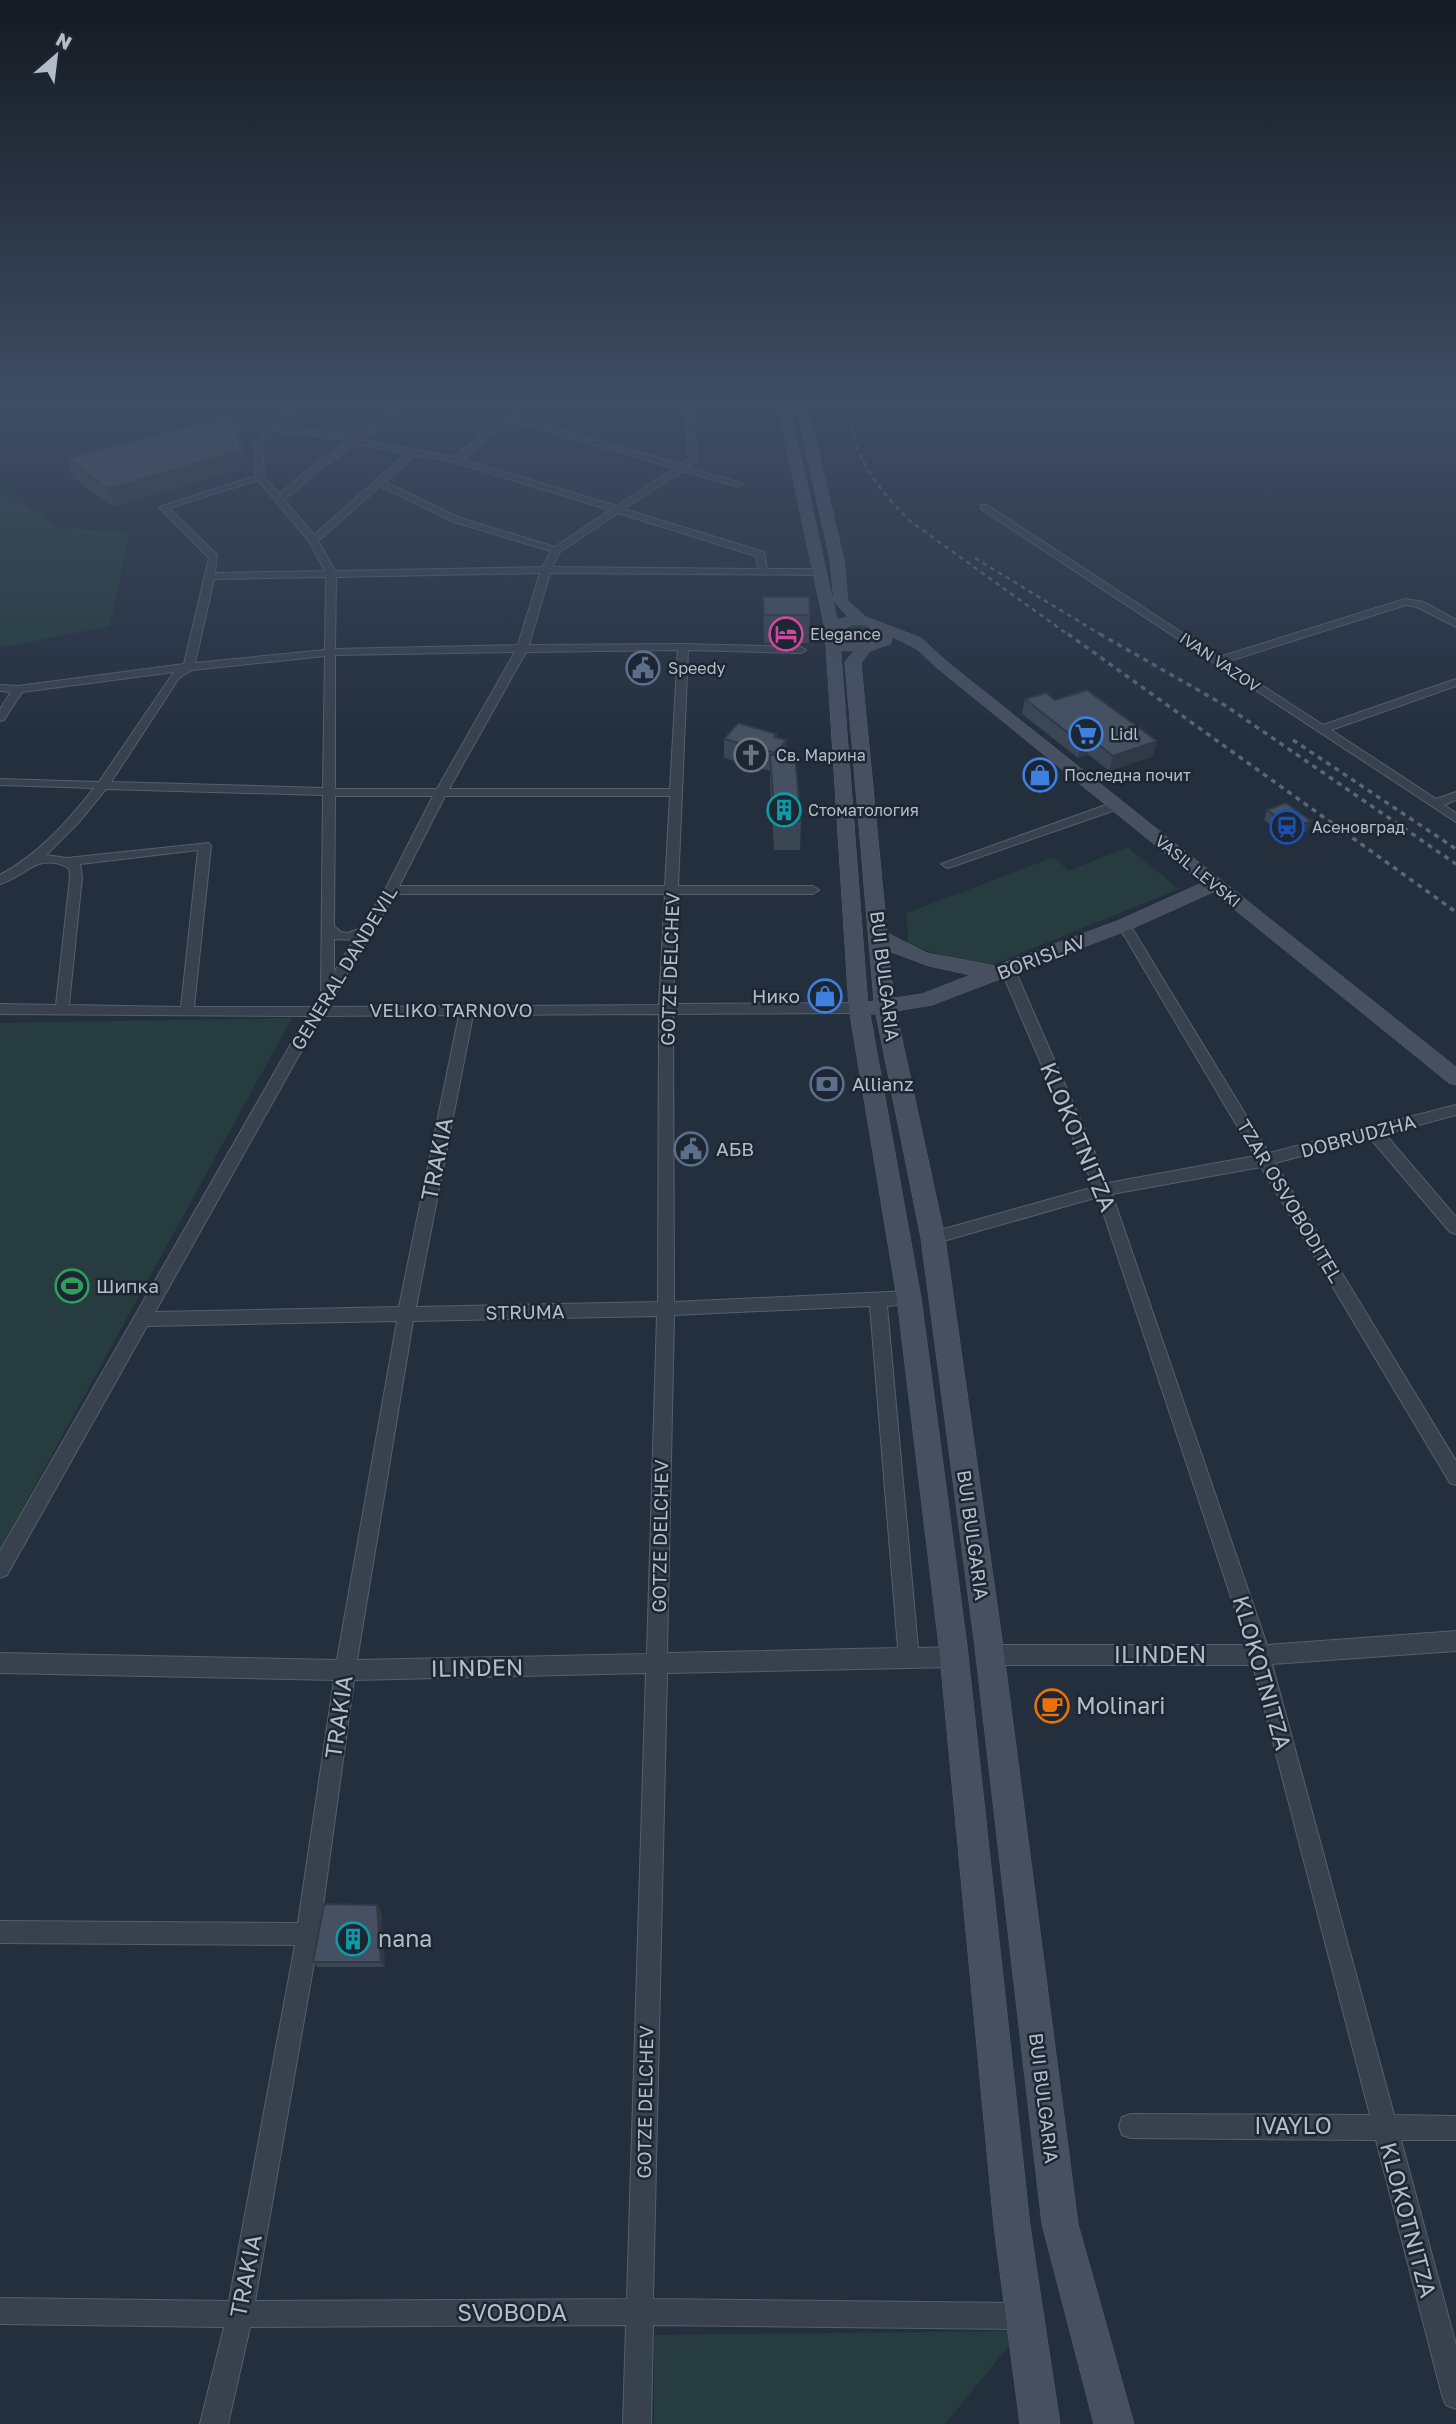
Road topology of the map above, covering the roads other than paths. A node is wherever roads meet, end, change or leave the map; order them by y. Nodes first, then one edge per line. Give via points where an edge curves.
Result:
1 (171, 515) edge
2 (292, 515) edge
3 (341, 515) edge
4 (447, 515) edge
5 (607, 515) edge
6 (632, 515) edge
7 (808, 515) edge
8 (827, 515) edge
9 (996, 515) edge
10 (313, 540) junction
11 (556, 550) junction
12 (547, 570) junction
13 (331, 572) junction
14 (764, 572) junction
15 (820, 572) junction
16 (209, 576) junction
17 (863, 621) junction
18 (1456, 624) edge
19 (833, 634) junction
20 (876, 640) junction
21 (683, 647) junction
22 (523, 648) junction
23 (801, 650) dead end
24 (329, 653) junction
25 (1218, 661) junction
26 (189, 667) junction
27 (1456, 682) edge
28 (0, 688) edge
29 (18, 690) junction
30 (0, 718) edge
31 (1321, 730) junction
32 (0, 782) edge
33 (102, 786) junction
34 (442, 790) junction
35 (328, 792) junction
36 (677, 793) junction
37 (1456, 796) edge
38 (1434, 804) junction
39 (1117, 806) junction
40 (1456, 818) edge
41 (39, 858) junction
42 (67, 862) junction
43 (947, 864) dead end
44 (0, 880) edge
45 (1216, 884) junction
46 (391, 890) junction
47 (813, 890) dead end
48 (673, 891) junction
49 (1124, 925) junction
50 (328, 927) junction
51 (365, 931) junction
52 (878, 936) junction
53 (1004, 971) junction
54 (327, 993) junction
55 (666, 1007) junction
56 (872, 1008) junction
57 (0, 1009) edge
58 (467, 1010) junction
59 (62, 1011) junction
60 (317, 1011) junction
61 (187, 1012) junction
62 (1456, 1078) edge
63 (1456, 1110) edge
64 (1374, 1132) junction
65 (1266, 1160) junction
66 (1103, 1190) junction
67 (1456, 1228) edge
68 (933, 1238) junction
69 (909, 1298) junction
70 (878, 1300) junction
71 (666, 1308) junction
72 (406, 1315) junction
73 (140, 1319) junction
74 (1456, 1477) edge
75 (0, 1569) edge
76 (1456, 1641) edge
77 (990, 1655) junction
78 (1260, 1655) junction
79 (955, 1657) junction
80 (909, 1658) junction
81 (0, 1663) edge
82 (657, 1665) junction
83 (345, 1670) junction
84 (0, 1932) edge
85 (308, 1934) junction
86 (1131, 2126) dead end
87 (1382, 2126) junction
88 (1456, 2127) edge
89 (0, 2311) edge
90 (640, 2312) junction
91 (240, 2314) junction
92 (1025, 2316) junction
93 (1456, 2395) edge
94 (214, 2424) edge
95 (637, 2424) edge
96 (1040, 2424) edge
97 (1114, 2424) edge

1 - 16 street via 214,557
2 - 10 street
3 - 10 street
4 - 11 street
5 - 11 street
6 - 14 street via 761,554
7 - 15 main road, BUI BULGARIA
8 - 17 main road via 841,601
9 - 25 street, IVAN VAZOV
10 - 13 street
11 - 12 street, GENERAL DANDEVIL
12 - 13 street
12 - 14 street
12 - 22 street, GENERAL DANDEVIL
13 - 16 street
13 - 24 street
14 - 15 street
15 - 19 main road, BUI BULGARIA
16 - 26 street
17 - 19 main road via 840,623
17 - 20 main road
18 - 25 street via 1405,602
19 - 20 main road via 844,646
19 - 56 main road, BUI BULGARIA via 836,713
20 - 39 main road, VASIL LEVSKI via 941,664
20 - 52 main road, BUI BULGARIA via 853,662
21 - 22 street
21 - 23 street
21 - 36 street, GOTZE DELCHEV
22 - 24 street
22 - 34 street, GENERAL DANDEVIL
24 - 26 street
24 - 35 street
25 - 31 street, IVAN VAZOV
26 - 29 street
26 - 33 street via 175,676
27 - 31 street
28 - 29 street
29 - 30 street
31 - 38 street, IVAN VAZOV
32 - 33 street
33 - 35 street
33 - 41 street
34 - 35 street
34 - 36 street
34 - 46 street, GENERAL DANDEVIL
35 - 50 street
36 - 48 street, GOTZE DELCHEV
37 - 38 street
38 - 40 street, IVAN VAZOV
39 - 43 street
39 - 45 main road, VASIL LEVSKI
41 - 42 street
41 - 44 street
42 - 59 street via 75,866 76,877
42 - 61 street via 205,846
45 - 49 main road, BORISLAV
45 - 62 main road, VASIL LEVSKI
46 - 48 street
46 - 51 street, GENERAL DANDEVIL
47 - 48 street
48 - 55 street, GOTZE DELCHEV
49 - 53 main road, BORISLAV
49 - 65 street, TZAR OSVOBODITEL
50 - 51 street via 337,936
50 - 54 street
51 - 54 street, GENERAL DANDEVIL
52 - 53 main road via 930,961
52 - 56 main road, BUI BULGARIA
53 - 56 main road, BORISLAV via 925,1000
53 - 66 street, KLOKOTNITZA
54 - 60 street, GENERAL DANDEVIL
55 - 56 street, VELIKO TARNOVO
55 - 58 street, VELIKO TARNOVO
55 - 71 street, GOTZE DELCHEV
56 - 68 main road, BUI BULGARIA
56 - 69 main road, BUI BULGARIA
57 - 59 street, VELIKO TARNOVO
58 - 60 street, VELIKO TARNOVO
58 - 72 street, TRAKIA
59 - 61 street, VELIKO TARNOVO
60 - 61 street, VELIKO TARNOVO
60 - 73 street, GENERAL DANDEVIL
63 - 64 street, DOBRUDZHA
64 - 65 street, DOBRUDZHA
64 - 67 street
65 - 66 street, DOBRUDZHA
65 - 74 street, TZAR OSVOBODITEL
66 - 68 street, DOBRUDZHA
66 - 78 street, KLOKOTNITZA
68 - 77 main road, BUI BULGARIA
69 - 70 street, STRUMA
69 - 79 main road, BUI BULGARIA
70 - 71 street, STRUMA
70 - 80 street
71 - 72 street, STRUMA
71 - 82 street, GOTZE DELCHEV
72 - 73 street, STRUMA
72 - 83 street, TRAKIA
73 - 75 street, GENERAL DANDEVIL
76 - 78 street, ILINDEN
77 - 78 street, ILINDEN
77 - 97 main road, BUI BULGARIA via 1060,2224
78 - 87 street, KLOKOTNITZA
79 - 80 street, ILINDEN
79 - 92 main road, BUI BULGARIA
80 - 82 street, ILINDEN
81 - 83 street, ILINDEN
82 - 83 street, ILINDEN
82 - 90 street, GOTZE DELCHEV
83 - 85 street, TRAKIA
84 - 85 street
85 - 91 street, TRAKIA
86 - 87 street, IVAYLO
87 - 88 street, IVAYLO
87 - 93 street, KLOKOTNITZA
89 - 91 street, SVOBODA
90 - 91 street, SVOBODA
90 - 92 street, SVOBODA
90 - 95 street, GOTZE DELCHEV
91 - 94 street, TRAKIA
92 - 96 main road, BUI BULGARIA

